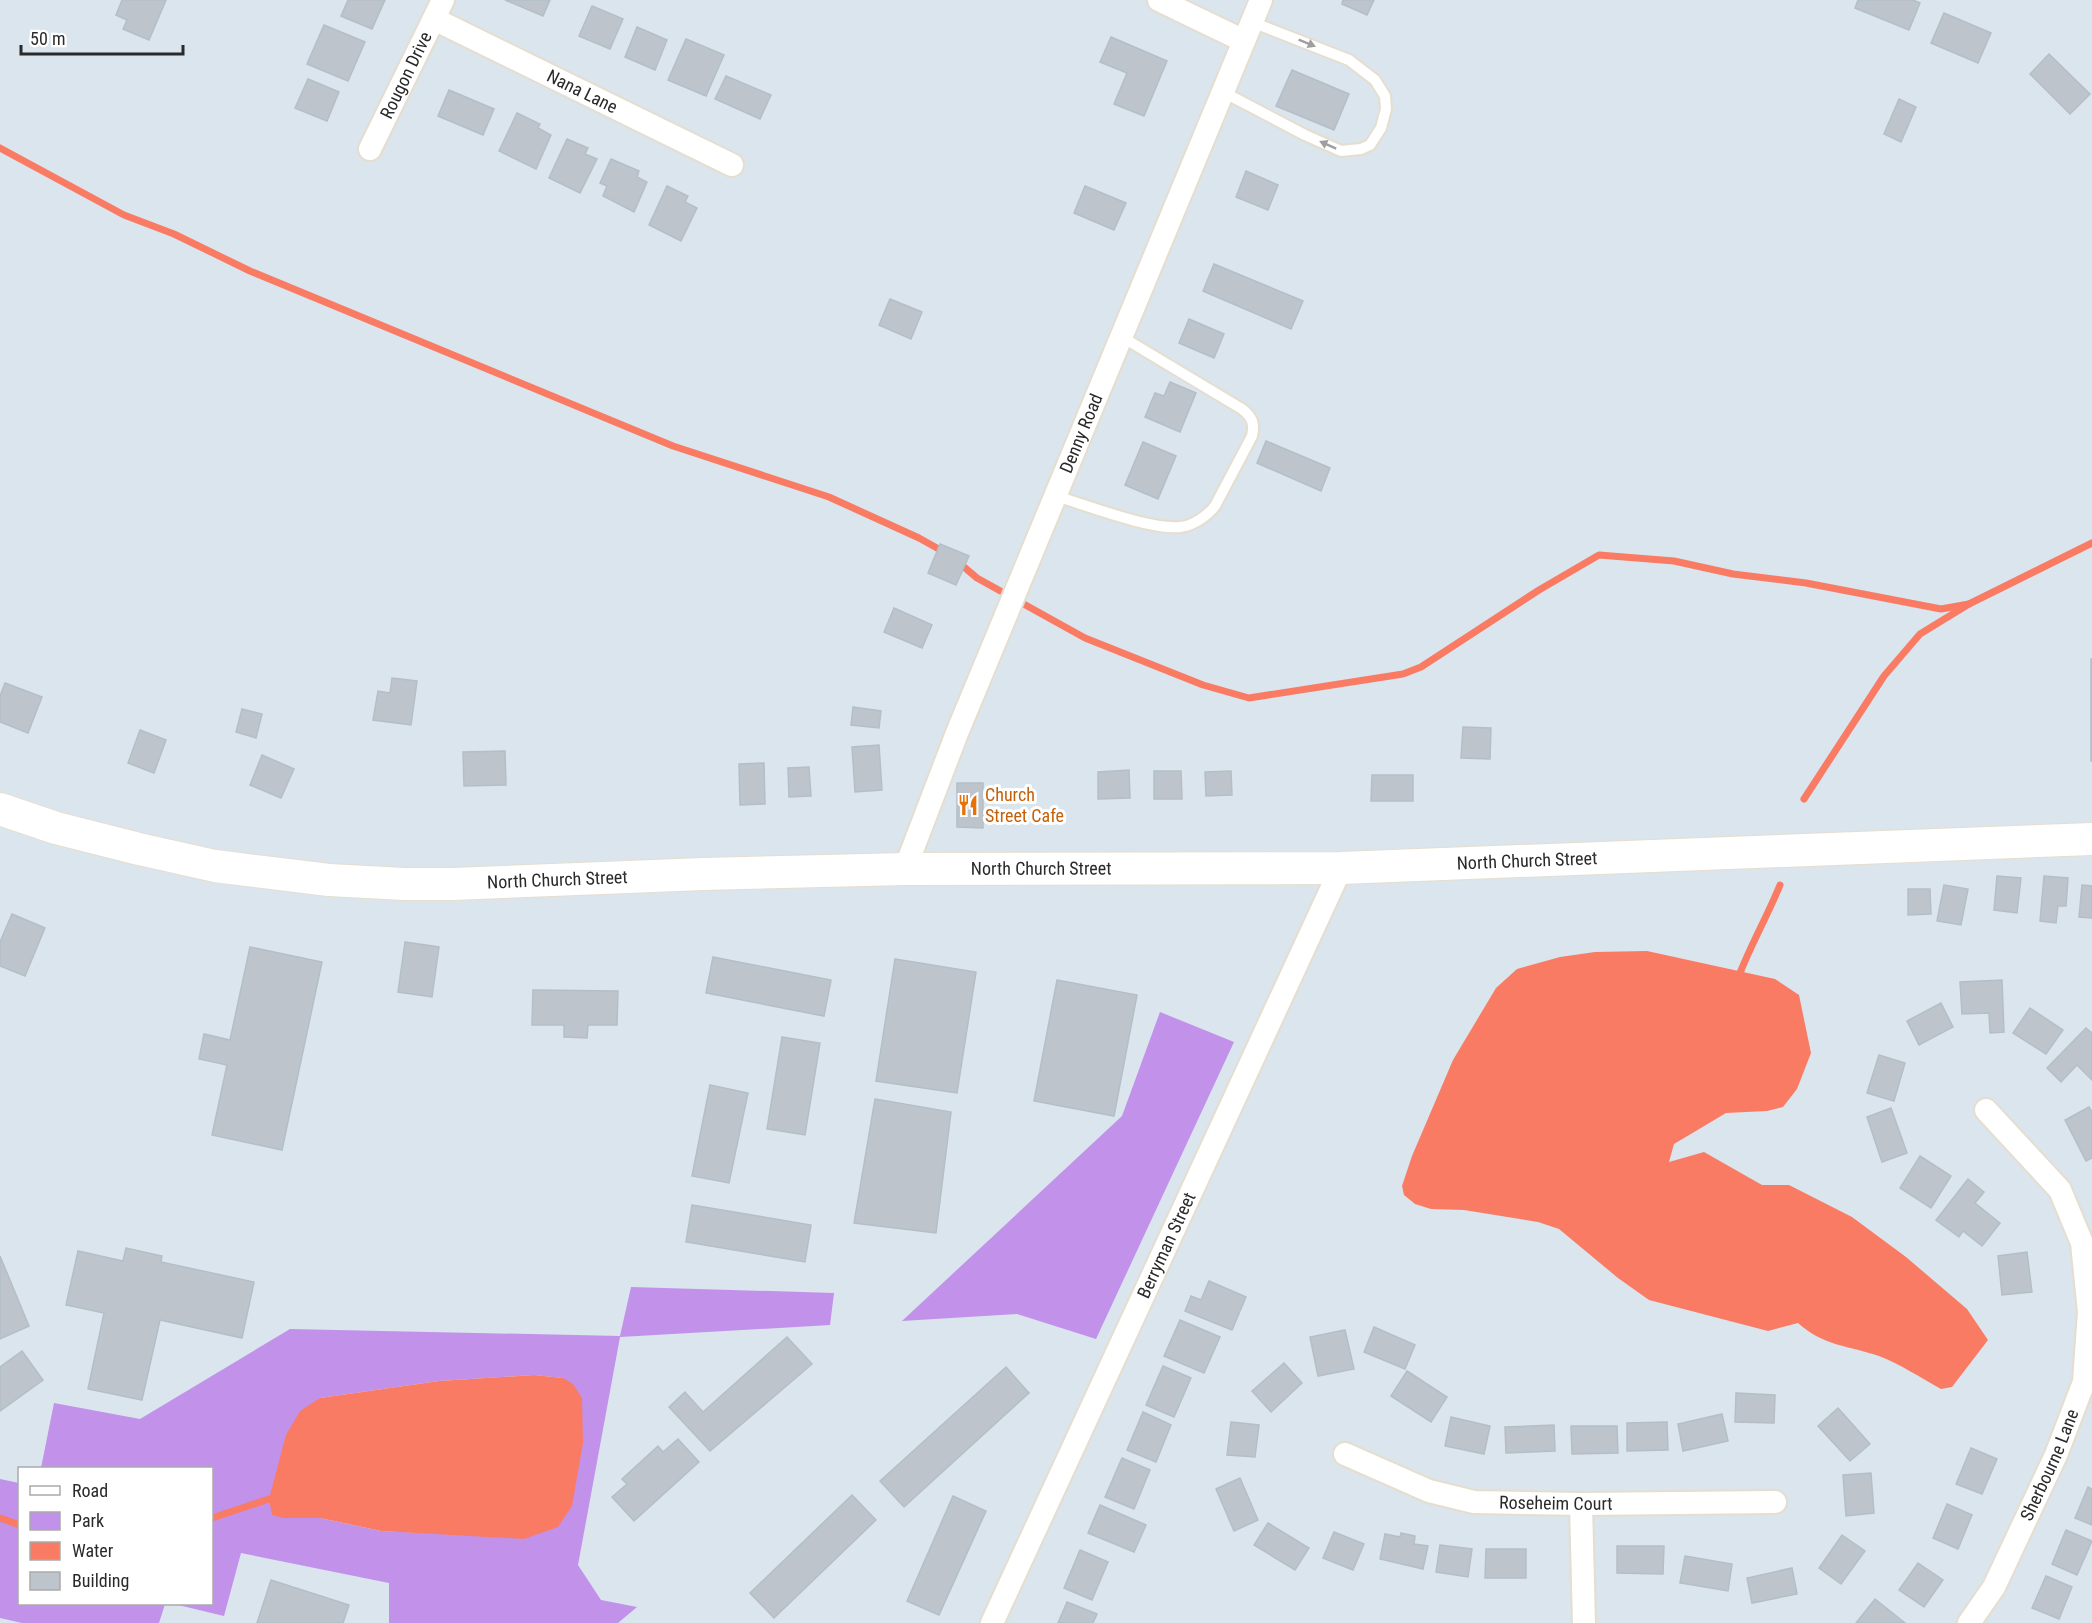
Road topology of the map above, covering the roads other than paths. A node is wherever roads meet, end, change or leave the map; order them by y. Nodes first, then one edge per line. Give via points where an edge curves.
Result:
1 (1159, 0) edge
2 (1261, 0) edge
3 (438, 9) edge
4 (1248, 31) junction
5 (1223, 92) junction
6 (370, 149) dead end
7 (732, 165) dead end
8 (1122, 337) junction
9 (1056, 496) junction
10 (0, 809) edge
11 (2092, 839) edge
12 (1341, 868) junction
13 (905, 869) junction
14 (1986, 1110) dead end
15 (2082, 1217) edge
16 (2088, 1383) edge
17 (1345, 1454) dead end
18 (1775, 1502) dead end
19 (1581, 1504) junction
20 (992, 1623) edge
21 (1584, 1623) edge
22 (1969, 1623) edge

1 - 4 street
2 - 4 street, Denny Road
3 - 6 street, Rougon Drive
3 - 7 street, Nana Lane
4 - 5 street, Denny Road
4 -> 5 lane via 1349,60 1375,80 1385,96 1381,128 1370,145 1341,151
5 - 8 street, Denny Road
8 - 9 street, Denny Road
8 - 9 lane via 1242,408 1253,420 1252,436 1215,506 1180,528 1154,525
9 - 13 street, Denny Road
10 - 13 main road, North Church Street via 56,828 215,866 329,880 452,884
11 - 12 main road, North Church Street
12 - 13 main road, North Church Street
12 - 20 street, Berryman Street
14 - 15 street, Sherbourne Lane
15 - 16 street, Sherbourne Lane
16 - 22 street, Sherbourne Lane via 1994,1587
17 - 19 street, Roseheim Court via 1429,1491 1474,1502
18 - 19 street, Roseheim Court
19 - 21 street

